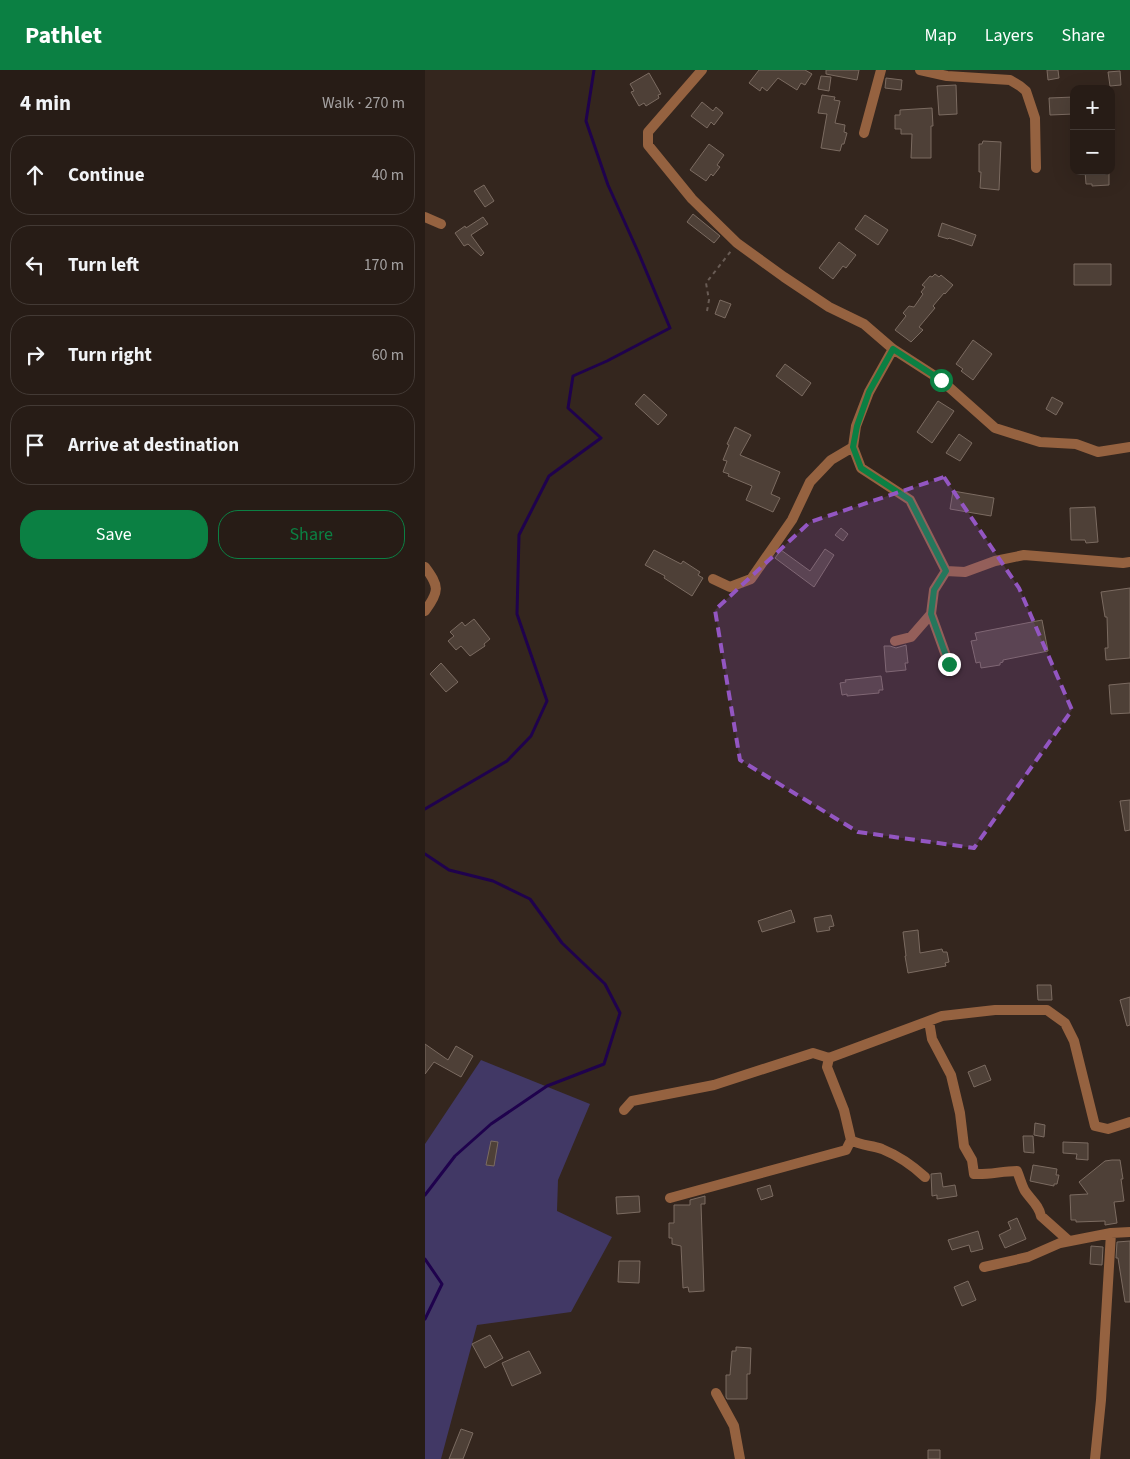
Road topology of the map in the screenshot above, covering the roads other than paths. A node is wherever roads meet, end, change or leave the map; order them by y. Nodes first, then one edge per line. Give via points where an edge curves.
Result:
1 (702, 70) edge
2 (881, 70) edge
3 (920, 70) edge
4 (864, 134) dead end
5 (1036, 168) dead end
6 (425, 217) edge
7 (441, 224) dead end
8 (893, 349) junction
9 (853, 447) junction
10 (1130, 447) edge
11 (1130, 562) edge
12 (425, 567) edge
13 (946, 571) junction
14 (713, 579) dead end
15 (425, 611) edge
16 (931, 614) junction
17 (895, 642) dead end
18 (949, 664) dead end
19 (929, 1021) junction
20 (829, 1058) junction
21 (624, 1110) dead end
22 (1130, 1122) edge
23 (851, 1140) junction
24 (925, 1177) dead end
25 (670, 1198) dead end
26 (1130, 1232) edge
27 (1111, 1233) junction
28 (1069, 1241) junction
29 (984, 1267) dead end
30 (716, 1393) dead end
31 (740, 1459) edge
32 (1095, 1459) edge

1 - 8 street via 648,132 648,145 693,199 737,243 829,307 864,324
2 - 4 street
3 - 5 street via 947,76 1010,80 1026,91 1035,118
6 - 7 street
8 - 9 street via 869,392
8 - 10 street via 941,380 995,428 1040,442 1076,444 1098,452
9 - 13 street via 861,468 910,500
9 - 14 street via 831,460 810,482 792,520 751,578 730,587
11 - 13 street via 1024,555 965,572
12 - 15 street via 436,582 435,597
13 - 16 street via 934,590
16 - 17 street via 911,637
16 - 18 street
19 - 20 street
19 - 22 street via 942,1016 995,1010 1047,1010 1065,1023 1074,1041 1095,1126 1108,1128
19 - 28 street via 932,1039 951,1075 964,1146 972,1160 974,1174 1017,1171 1041,1216
20 - 21 street via 813,1054 714,1085 632,1101
20 - 23 street via 827,1067 844,1110
23 - 24 street via 880,1148 908,1162
23 - 25 street via 846,1150
26 - 27 street
27 - 28 street
27 - 32 street
28 - 29 street via 1028,1257
30 - 31 street via 734,1426

